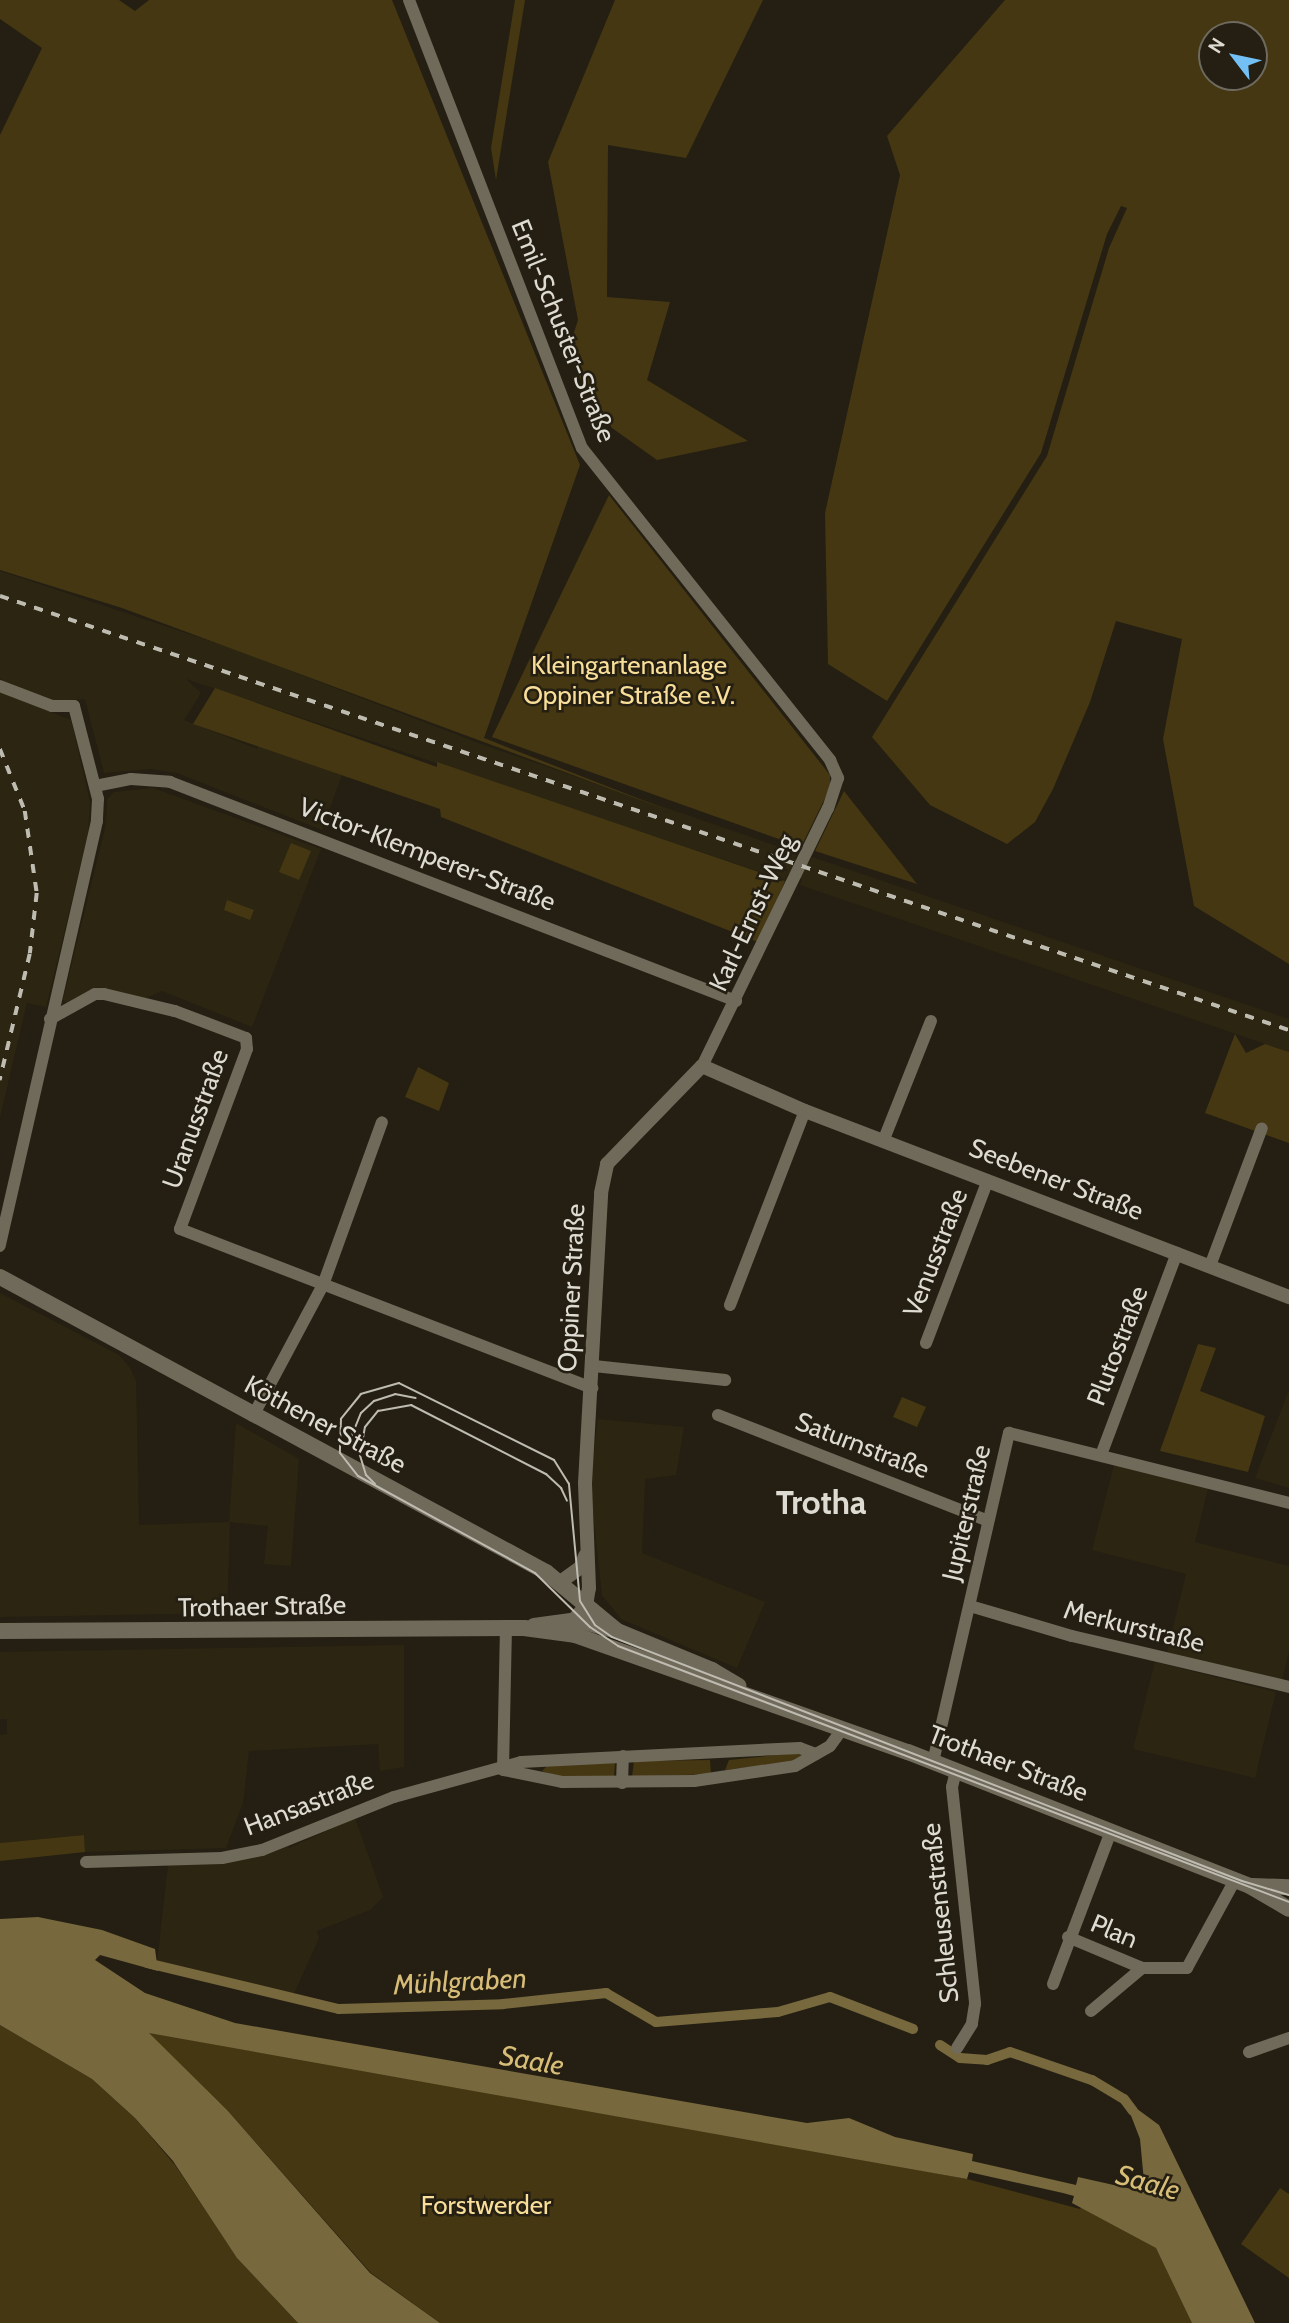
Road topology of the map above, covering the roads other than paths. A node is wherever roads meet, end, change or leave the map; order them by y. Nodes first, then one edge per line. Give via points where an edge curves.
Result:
1 (409, 0) edge
2 (0, 685) edge
3 (838, 778) joint
4 (95, 786) junction
5 (736, 1001) junction
6 (50, 1019) junction
7 (931, 1021) dead end
8 (702, 1066) junction
9 (805, 1111) junction
10 (382, 1122) dead end
11 (1262, 1128) dead end
12 (884, 1139) junction
13 (988, 1180) junction
14 (0, 1246) edge
15 (1177, 1253) junction
16 (1210, 1266) junction
17 (0, 1277) edge
18 (323, 1285) junction
19 (1289, 1297) edge
20 (730, 1305) dead end
21 (926, 1343) dead end
22 (594, 1366) junction
23 (725, 1380) dead end
24 (592, 1388) junction
25 (718, 1415) dead end
26 (253, 1416) junction
27 (1101, 1455) junction
28 (1289, 1503) edge
29 (988, 1521) junction
30 (587, 1551) junction
31 (559, 1583) junction
32 (970, 1606) junction
33 (581, 1613) junction
34 (506, 1628) junction
35 (524, 1628) junction
36 (0, 1631) edge
37 (617, 1631) joint
38 (554, 1632) junction
39 (1289, 1687) edge
40 (746, 1692) junction
41 (843, 1728) junction
42 (714, 1753) junction
43 (817, 1754) junction
44 (623, 1756) junction
45 (537, 1761) junction
46 (933, 1762) junction
47 (503, 1770) junction
48 (956, 1771) junction
49 (536, 1777) junction
50 (715, 1778) junction
51 (622, 1783) junction
52 (1111, 1831) junction
53 (86, 1862) dead end
54 (1242, 1883) junction
55 (1289, 1887) edge
56 (1289, 1909) edge
57 (1068, 1937) junction
58 (1142, 1968) junction
59 (1053, 1984) dead end
60 (1091, 2011) dead end
61 (1289, 2038) edge
62 (957, 2048) dead end
63 (1249, 2052) dead end

1 - 3 street, Emil-Schuster-Straße via 582,448 830,760
2 - 4 street via 52,706 74,706
3 - 5 street, Karl-Ernst-Weg via 835,794
4 - 5 street, Victor-Klemperer-Straße via 131,779 170,782
4 - 6 street via 97,821
5 - 8 street, Karl-Ernst-Weg
6 - 14 street
6 - 18 street, Uranusstraße via 104,993 175,1011 246,1038 247,1049 180,1229
7 - 12 street
8 - 9 street, Seebener Straße
8 - 22 street, Oppiner Straße via 607,1164 601,1193
9 - 12 street, Seebener Straße
9 - 20 street
10 - 18 street
11 - 16 street
12 - 13 street, Seebener Straße
13 - 15 street, Seebener Straße
13 - 21 street, Venusstraße
15 - 16 street, Seebener Straße
15 - 27 street, Plutostraße
16 - 19 street, Seebener Straße
17 - 26 main road, Köthener Straße
18 - 24 street, Uranusstraße
18 - 26 street
22 - 23 street
22 - 24 street, Oppiner Straße
24 - 30 street, Oppiner Straße via 585,1483
25 - 29 street, Saturnstraße
26 - 31 main road, Köthener Straße
27 - 28 street, Jupiterstraße
27 - 29 street, Jupiterstraße via 1009,1433
29 - 32 street, Jupiterstraße
30 - 31 street via 581,1567
30 - 33 street, Oppiner Straße
31 - 33 main road, Köthener Straße
32 - 39 street, Merkurstraße via 1072,1636
32 - 46 street, Jupiterstraße
33 - 35 main road, Trothaer Straße
33 - 37 main road, Köthener Straße
33 - 38 street
34 - 35 main road, Trothaer Straße
34 - 36 main road, Trothaer Straße
34 - 47 street
35 - 38 main road, Trothaer Straße
37 - 40 main road, Trothaer Straße via 712,1670
38 - 40 main road, Trothaer Straße via 600,1641
40 - 41 main road, Trothaer Straße
41 - 43 street via 830,1746
41 - 46 main road, Trothaer Straße
42 - 43 street, Hansastraße via 800,1748
42 - 44 street, Hansastraße
42 - 50 street
43 - 50 street via 795,1766
44 - 45 street, Hansastraße
44 - 51 street
45 - 47 street, Hansastraße
45 - 49 street
46 - 48 main road, Trothaer Straße
47 - 49 street
47 - 53 street, Hansastraße via 394,1797 262,1850 222,1858
48 - 52 main road, Trothaer Straße
48 - 62 street, Schleusenstraße via 951,1787 975,2004 972,2024
49 - 51 street
50 - 51 street
52 - 54 main road, Trothaer Straße
52 - 57 street
54 - 55 main road, Trothaer Straße
54 - 56 main road, Trothaer Straße
54 - 58 street via 1187,1968
57 - 58 street, Plan
57 - 59 street
58 - 60 street
61 - 63 street

